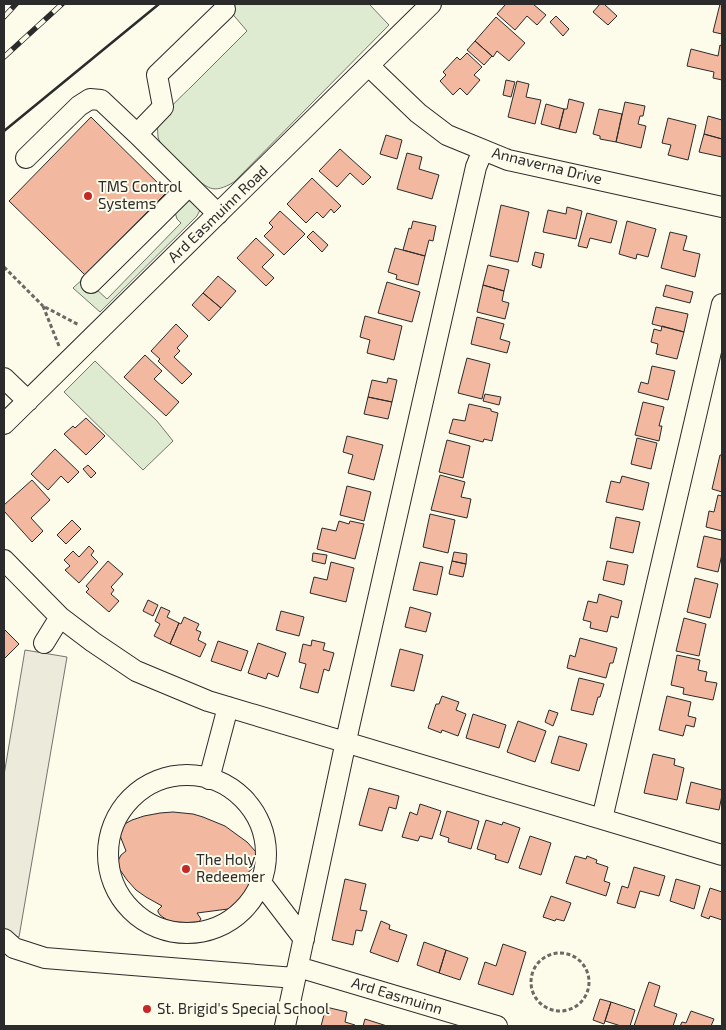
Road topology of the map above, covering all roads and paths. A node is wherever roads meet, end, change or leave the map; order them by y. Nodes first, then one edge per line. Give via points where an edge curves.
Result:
1 (432, 4) edge
2 (225, 9) dead end
3 (369, 66) junction
4 (137, 134) junction
5 (484, 150) junction
6 (26, 158) dead end
7 (189, 186) junction
8 (722, 207) edge
9 (218, 214) junction
10 (4, 267) edge
11 (91, 283) dead end
12 (722, 304) edge
13 (43, 306) junction
14 (96, 334) junction
15 (66, 363) junction
16 (4, 378) edge
17 (28, 401) junction
18 (4, 424) edge
19 (4, 560) edge
20 (60, 617) junction
21 (44, 643) dead end
22 (228, 707) junction
23 (346, 742) junction
24 (209, 779) junction
25 (602, 819) junction
26 (722, 855) edge
27 (262, 884) junction
28 (304, 938) junction
29 (4, 939) edge
30 (569, 954) joint
31 (297, 972) junction
32 (285, 1026) edge
33 (496, 1026) edge

1 - 3 street, Ard Easmuinn Road
2 - 4 street via 157,75 163,107
3 - 5 street, Annaverna Drive via 418,114 447,134
3 - 9 street, Ard Easmuinn Road
4 - 6 street via 101,100 90,99
4 - 7 street
5 - 8 street, Annaverna Drive via 508,160
5 - 23 street via 476,166
7 - 9 street
7 - 11 street
9 - 14 street, Ard Easmuinn Road
10 - 13 path
12 - 25 street
13 - 14 path
13 - 15 path
14 - 15 street, Ard Easmuinn Road
15 - 17 street, Ard Easmuinn Road
16 - 17 street
17 - 18 street, Ard Easmuinn Road
19 - 20 street
20 - 21 street
20 - 22 street via 136,671
22 - 23 street
22 - 24 street
23 - 25 street
23 - 28 street
24 - 27 street via 242,798 263,826 268,858
24 - 27 street via 177,776 145,784 126,801 115,818 108,840 107,857 116,888 127,906 142,919 162,929 192,933 211,930 234,918 249,904
25 - 26 street
27 - 28 street
28 - 31 street
29 - 31 street, Ard Easmuinn via 14,948 45,958
30 - 30 path via 587,971 589,988 575,1008 558,1012 550,1010 536,1001 530,977 544,957
31 - 32 street
31 - 33 street, Ard Easmuinn

